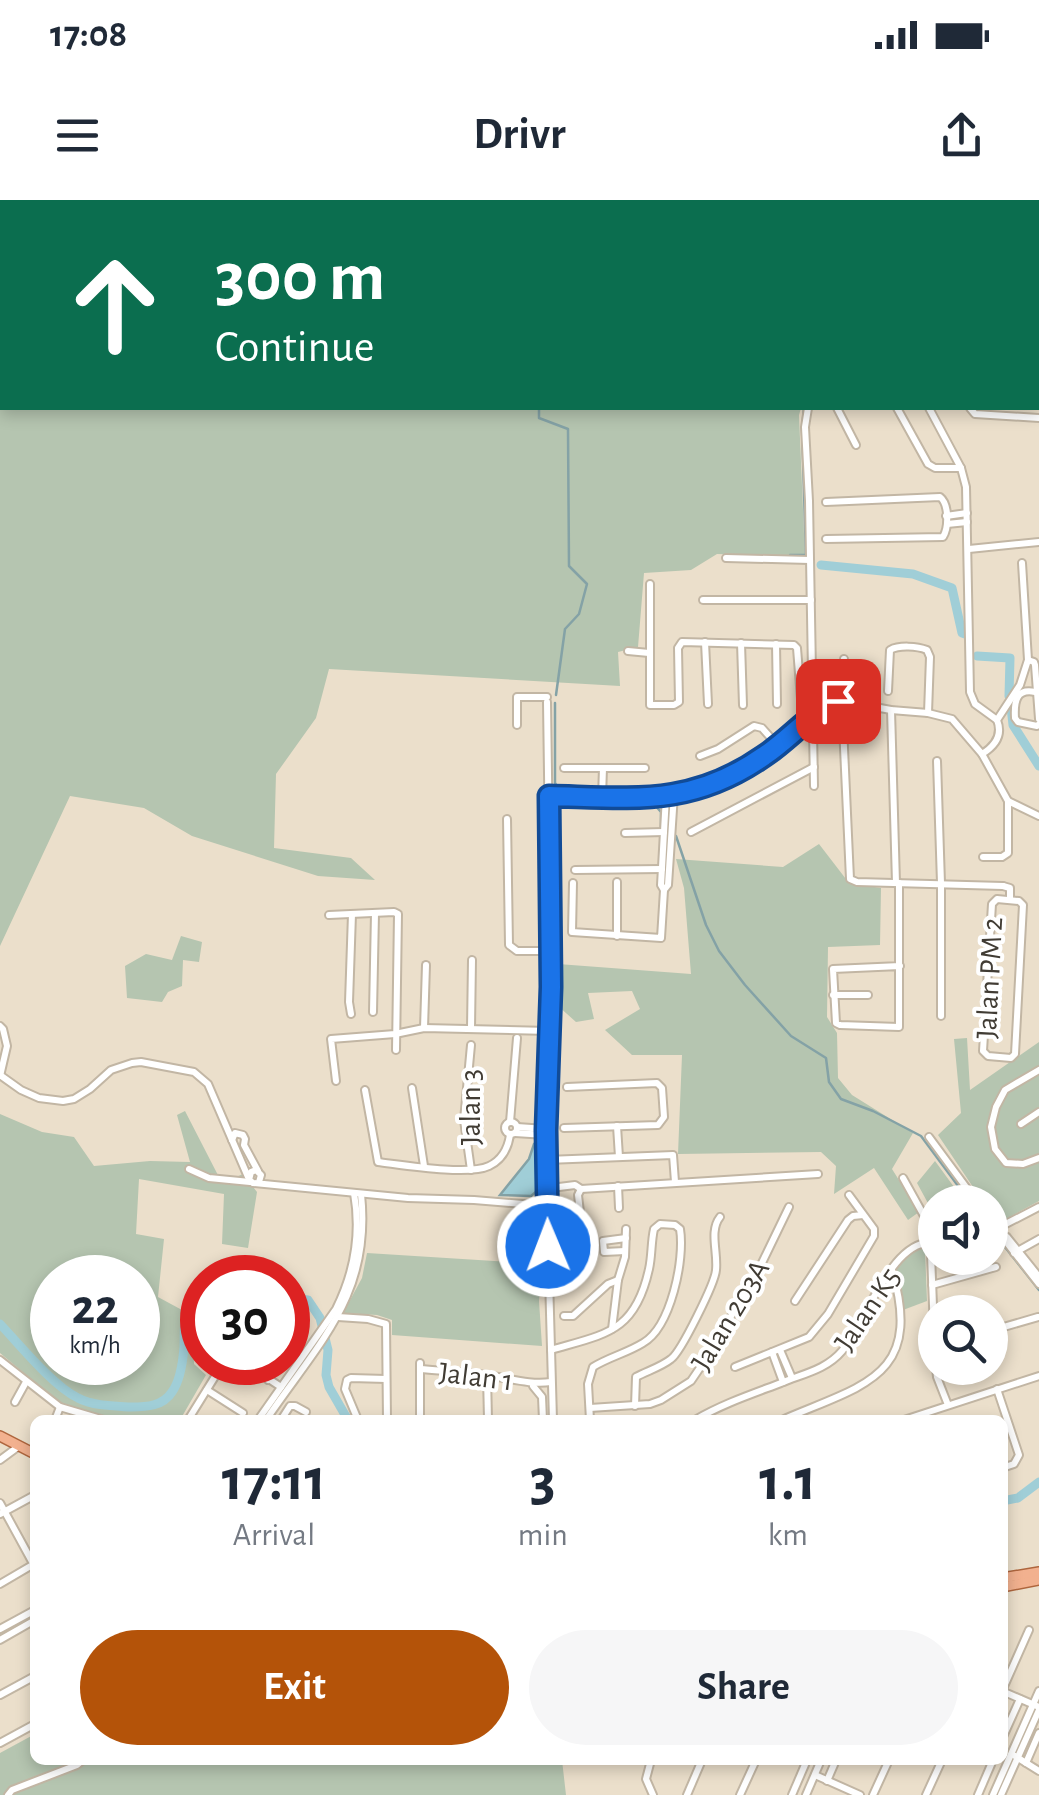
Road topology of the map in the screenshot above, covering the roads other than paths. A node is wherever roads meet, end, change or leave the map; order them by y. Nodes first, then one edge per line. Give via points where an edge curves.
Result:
1 (808, 410) edge
2 (838, 410) edge
3 (897, 410) edge
4 (930, 410) edge
5 (994, 412) edge
6 (1035, 418) edge
7 (856, 446) dead end
8 (961, 468) junction
9 (826, 502) dead end
10 (967, 518) junction
11 (946, 520) junction
12 (826, 539) dead end
13 (1039, 542) edge
14 (969, 549) junction
15 (726, 558) dead end
16 (810, 560) junction
17 (1022, 564) dead end
18 (650, 584) dead end
19 (702, 600) dead end
20 (811, 600) junction
21 (705, 642) junction
22 (741, 643) junction
23 (776, 644) junction
24 (628, 652) dead end
25 (650, 652) junction
26 (844, 659) dead end
27 (1028, 660) junction
28 (888, 691) dead end
29 (1036, 692) junction
30 (842, 701) junction
31 (813, 702) junction
32 (708, 704) dead end
33 (776, 704) dead end
34 (743, 705) dead end
35 (892, 710) junction
36 (928, 713) junction
37 (814, 715) junction
38 (997, 720) junction
39 (1039, 722) edge
40 (517, 725) dead end
41 (843, 726) dead end
42 (778, 746) junction
43 (982, 754) junction
44 (700, 756) dead end
45 (938, 762) dead end
46 (814, 767) junction
47 (564, 768) dead end
48 (602, 768) junction
49 (645, 768) dead end
50 (814, 786) dead end
51 (670, 795) junction
52 (549, 796) junction
53 (602, 797) junction
54 (1008, 801) junction
55 (1039, 816) edge
56 (507, 819) dead end
57 (664, 832) junction
58 (691, 832) dead end
59 (626, 833) dead end
60 (983, 856) dead end
61 (662, 869) junction
62 (576, 870) dead end
63 (617, 882) dead end
64 (573, 883) dead end
65 (898, 883) junction
66 (941, 883) junction
67 (664, 890) junction
68 (1007, 900) junction
69 (375, 913) junction
70 (330, 914) dead end
71 (352, 914) junction
72 (618, 936) junction
73 (551, 952) junction
74 (472, 960) dead end
75 (426, 965) dead end
76 (900, 966) junction
77 (833, 994) junction
78 (868, 995) dead end
79 (373, 1012) dead end
80 (351, 1014) dead end
81 (941, 1016) dead end
82 (396, 1022) junction
83 (0, 1026) edge
84 (424, 1028) junction
85 (470, 1028) junction
86 (549, 1031) junction
87 (396, 1034) junction
88 (517, 1038) dead end
89 (472, 1045) dead end
90 (396, 1050) dead end
91 (1039, 1070) edge
92 (0, 1076) edge
93 (336, 1081) dead end
94 (566, 1087) dead end
95 (412, 1088) dead end
96 (366, 1090) dead end
97 (1039, 1112) edge
98 (1020, 1124) dead end
99 (617, 1126) junction
100 (564, 1128) dead end
101 (513, 1129) junction
102 (546, 1132) junction
103 (929, 1137) dead end
104 (239, 1141) junction
105 (618, 1157) junction
106 (1039, 1158) edge
107 (547, 1160) junction
108 (424, 1167) junction
109 (189, 1169) dead end
110 (472, 1170) junction
111 (818, 1174) dead end
112 (903, 1178) dead end
113 (253, 1180) junction
114 (674, 1182) junction
115 (964, 1185) edge
116 (618, 1186) junction
117 (559, 1187) dead end
118 (581, 1190) junction
119 (357, 1193) junction
120 (849, 1195) dead end
121 (547, 1206) junction
122 (790, 1206) dead end
123 (918, 1206) edge
124 (1039, 1207) edge
125 (619, 1208) dead end
126 (580, 1212) dead end
127 (720, 1216) dead end
128 (864, 1216) junction
129 (1008, 1226) edge
130 (626, 1229) dead end
131 (626, 1238) junction
132 (1008, 1239) edge
133 (1039, 1239) edge
134 (918, 1245) edge
135 (624, 1250) junction
136 (1015, 1252) junction
137 (891, 1269) junction
138 (932, 1275) edge
139 (968, 1275) edge
140 (618, 1280) junction
141 (1038, 1281) edge
142 (932, 1285) junction
143 (932, 1295) edge
144 (795, 1301) dead end
145 (564, 1316) dead end
146 (338, 1317) junction
147 (1038, 1317) edge
148 (1008, 1326) edge
149 (326, 1330) junction
150 (612, 1330) junction
151 (551, 1350) junction
152 (776, 1351) junction
153 (0, 1360) edge
154 (736, 1367) dead end
155 (488, 1375) junction
156 (1039, 1376) edge
157 (792, 1378) junction
158 (386, 1380) junction
159 (26, 1382) junction
160 (551, 1382) junction
161 (783, 1382) junction
162 (210, 1385) edge
163 (276, 1385) edge
164 (532, 1385) junction
165 (940, 1385) edge
166 (283, 1389) junction
167 (997, 1389) junction
168 (207, 1390) junction
169 (15, 1402) dead end
170 (948, 1405) junction
171 (635, 1406) junction
172 (60, 1408) junction
173 (590, 1408) junction
174 (306, 1412) dead end
175 (243, 1413) dead end
176 (57, 1415) edge
177 (86, 1415) edge
178 (191, 1415) edge
179 (265, 1415) edge
180 (284, 1415) edge
181 (356, 1415) edge
182 (387, 1415) edge
183 (420, 1415) edge
184 (488, 1415) edge
185 (543, 1415) edge
186 (553, 1415) edge
187 (590, 1415) edge
188 (704, 1415) edge
189 (794, 1415) edge
190 (919, 1415) edge
191 (1003, 1415) edge
192 (1008, 1429) edge
193 (0, 1436) edge
194 (19, 1446) junction
195 (30, 1452) edge
196 (0, 1460) edge
197 (1008, 1466) edge
198 (30, 1499) edge
199 (0, 1503) edge
200 (2, 1513) edge
201 (30, 1548) edge
202 (26, 1550) junction
203 (30, 1558) edge
204 (30, 1568) edge
205 (1039, 1572) edge
206 (1008, 1577) edge
207 (1039, 1580) edge
208 (0, 1584) edge
209 (1008, 1586) edge
210 (30, 1613) edge
211 (30, 1623) edge
212 (0, 1628) edge
213 (1029, 1630) dead end
214 (0, 1640) edge
215 (1008, 1677) edge
216 (30, 1679) edge
217 (1039, 1691) edge
218 (1008, 1694) edge
219 (0, 1695) edge
220 (1020, 1699) junction
221 (1037, 1707) edge
222 (1036, 1723) edge
223 (1008, 1725) edge
224 (30, 1727) edge
225 (1039, 1733) edge
226 (0, 1743) edge
227 (1014, 1756) junction
228 (1026, 1763) junction
229 (77, 1765) edge
230 (650, 1765) edge
231 (700, 1765) edge
232 (754, 1765) edge
233 (805, 1765) edge
234 (820, 1765) edge
235 (834, 1765) edge
236 (887, 1765) edge
237 (940, 1765) edge
238 (991, 1765) edge
239 (1039, 1771) edge
240 (815, 1775) junction
241 (828, 1781) junction
242 (844, 1792) edge
243 (8, 1795) edge
244 (654, 1795) edge
245 (687, 1795) edge
246 (740, 1795) edge
247 (792, 1795) edge
248 (806, 1795) edge
249 (860, 1795) edge
250 (873, 1795) edge
251 (926, 1795) edge
252 (978, 1795) edge
253 (993, 1795) edge
254 (1001, 1795) edge

1 - 16 street
2 - 7 street
3 - 8 street via 928,464
4 - 8 street
5 - 6 street
8 - 10 street
9 - 11 street via 937,497 944,500
10 - 11 street
10 - 14 street
11 - 12 street via 943,537
13 - 14 street
14 - 38 street via 970,692
15 - 16 street
16 - 20 street
17 - 27 street
18 - 25 street
19 - 20 street
20 - 31 street
21 - 22 street
21 - 25 street via 678,646 674,706 650,705
21 - 32 street
22 - 23 street
22 - 34 street
23 - 31 street via 797,648 801,700
23 - 33 street
24 - 25 street
26 - 30 street
27 - 29 street via 1035,665
27 - 38 street
28 - 36 street via 890,650 927,650
29 - 39 street
29 - 39 street via 1020,693 1014,718
30 - 35 street
30 - 37 street
31 - 37 street
35 - 36 street
35 - 65 street
36 - 43 street via 952,719
37 - 42 street
37 - 46 street
38 - 43 street via 998,738
40 - 52 street via 518,697 547,700
41 - 65 street, Jalan PM 2 via 849,876
42 - 44 street via 752,726
42 - 51 street via 720,782
43 - 54 street
45 - 66 street
46 - 50 street
46 - 58 street
47 - 48 street
48 - 49 street
48 - 53 street
51 - 53 street
51 - 57 street
51 - 67 street
52 - 53 street
52 - 73 street
54 - 55 street
54 - 60 street via 1008,853
56 - 73 street via 509,944 517,951
57 - 59 street
57 - 61 street
61 - 62 street
61 - 67 street
63 - 72 street
64 - 72 street via 572,932
65 - 66 street, Jalan PM 2
65 - 76 street
66 - 68 street, Jalan PM 2 via 1003,886 1010,888
66 - 81 street
67 - 72 street via 660,938
68 - 68 street, Jalan PM 2 via 1022,903 1014,1057 984,1054 994,901
69 - 71 street
69 - 79 street
69 - 82 street via 398,916
70 - 71 street
71 - 80 street
73 - 86 street
74 - 85 street
75 - 84 street
76 - 77 street via 837,968
76 - 77 street via 899,1027 840,1025
77 - 78 street
82 - 84 street
82 - 87 street
83 - 92 street via 6,1046
84 - 85 street
84 - 87 street
85 - 86 street
86 - 102 street
87 - 90 street
87 - 93 street via 331,1039
88 - 101 street
89 - 110 street, Jalan 3 via 464,1120
91 - 106 street via 1006,1090 991,1127 1006,1163
92 - 104 street via 39,1098 63,1101 132,1063 183,1068 208,1084
94 - 99 street via 662,1088 664,1117 658,1125
95 - 108 street
96 - 108 street via 378,1162
97 - 98 street
99 - 100 street
99 - 105 street
101 - 102 street
101 - 110 street via 499,1159
102 - 107 street
103 - 115 street
104 - 113 street
104 - 113 street via 261,1179
105 - 107 street
105 - 114 street via 673,1155
107 - 121 street
108 - 110 street
109 - 113 street via 208,1178
111 - 114 street
112 - 123 street
113 - 119 street
114 - 116 street
116 - 118 street
116 - 125 street
117 - 118 street
118 - 126 street
119 - 121 street
119 - 146 street via 364,1223 359,1266
119 - 149 street via 350,1276
120 - 128 street
121 - 151 street
122 - 171 street, Jalan 203A via 727,1328 690,1382
124 - 129 street
127 - 171 street via 716,1273 690,1332 674,1358 636,1377
128 - 144 street via 848,1220
128 - 152 street via 874,1229 872,1244 828,1314 809,1337
130 - 131 street
131 - 135 street
131 - 135 street via 603,1241 604,1252
132 - 136 street
133 - 136 street
134 - 137 street, Jalan K5
135 - 140 street
136 - 141 street
137 - 157 street, Jalan K5 via 839,1355
137 - 189 street via 899,1321 886,1367 871,1382
138 - 142 street
139 - 142 street
140 - 145 street
140 - 150 street
142 - 143 street
146 - 149 street
146 - 158 street via 386,1324
147 - 148 street
149 - 166 street
150 - 151 street
150 - 173 street via 641,1294 654,1229 680,1229 666,1313 646,1342 594,1367
151 - 160 street
152 - 154 street
152 - 157 street
152 - 161 street
153 - 159 street
155 - 164 street, Jalan 1
155 - 183 street, Jalan 1 via 420,1366
155 - 184 street
156 - 167 street
157 - 161 street, Jalan K5
158 - 181 street via 347,1380
158 - 182 street
159 - 169 street
159 - 172 street
160 - 164 street
160 - 186 street
161 - 188 street, Jalan K5
162 - 168 street
163 - 166 street
164 - 185 street via 542,1397
165 - 170 street
166 - 179 street
167 - 170 street
167 - 191 street
168 - 175 street
168 - 178 street
170 - 190 street
171 - 173 street, Jalan 203A
172 - 176 street
172 - 177 street
173 - 187 street
174 - 180 street via 290,1406
192 - 197 street via 1019,1455
193 - 194 main road
194 - 195 main road
194 - 196 street
198 - 200 street
199 - 200 street
200 - 202 street
201 - 202 street
202 - 203 street
204 - 208 street
205 - 206 main road
207 - 209 main road
210 - 212 street
211 - 214 street
213 - 215 street
216 - 219 street
217 - 221 street
218 - 220 street
220 - 221 street
220 - 223 street
221 - 222 street
221 - 227 street
222 - 227 street
224 - 226 street
225 - 228 street
227 - 228 street
227 - 253 street
227 - 254 street
228 - 239 street
229 - 243 street
230 - 244 street via 646,1779
231 - 245 street
232 - 246 street
233 - 247 street
234 - 240 street
235 - 241 street
236 - 250 street
237 - 251 street
238 - 252 street
240 - 241 street
240 - 248 street
241 - 242 street
242 - 249 street

